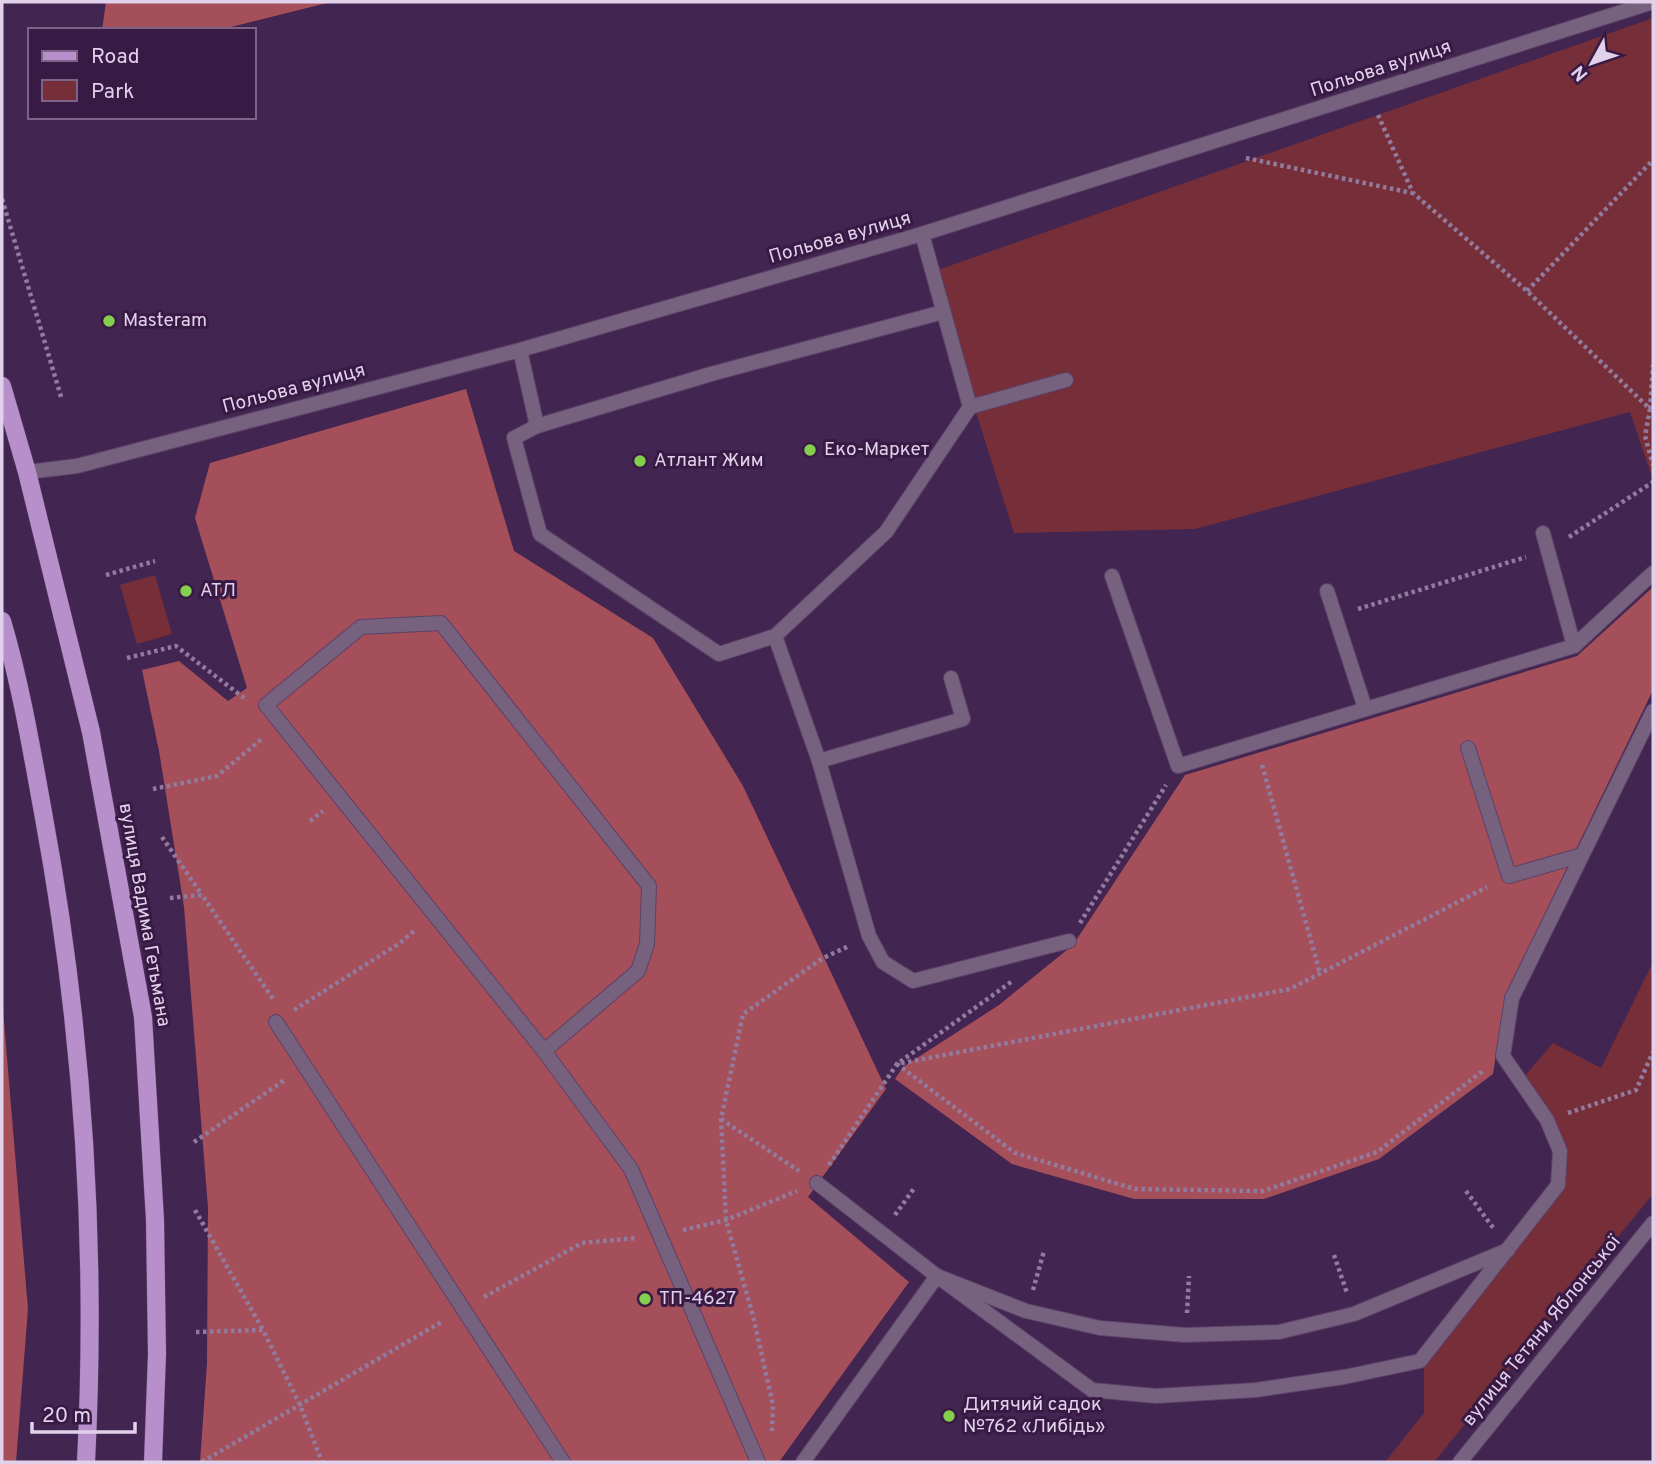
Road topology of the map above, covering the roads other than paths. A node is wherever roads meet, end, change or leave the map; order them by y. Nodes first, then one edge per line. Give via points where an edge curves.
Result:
1 (1653, 2) edge
2 (922, 234) junction
3 (943, 312) junction
4 (520, 350) junction
5 (1066, 380) dead end
6 (2, 386) edge
7 (970, 407) junction
8 (537, 426) junction
9 (27, 472) junction
10 (1543, 533) dead end
11 (1653, 573) edge
12 (1112, 576) dead end
13 (1327, 591) dead end
14 (2, 621) edge
15 (775, 636) junction
16 (1574, 646) junction
17 (951, 678) dead end
18 (1365, 708) junction
19 (1653, 711) edge
20 (1468, 748) dead end
21 (819, 761) junction
22 (1582, 855) junction
23 (1069, 941) dead end
24 (280, 1019) road end
25 (544, 1051) junction
26 (817, 1183) road end
27 (1653, 1223) edge
28 (1510, 1249) junction
29 (937, 1276) junction
30 (86, 1462) edge
31 (153, 1462) edge
32 (563, 1462) edge
33 (758, 1462) edge
34 (803, 1462) edge
35 (1461, 1462) edge

1 - 2 street, Польова вулиця
2 - 3 street
2 - 4 street, Польова вулиця
3 - 7 street
3 - 8 street
4 - 8 street
4 - 9 street, Польова вулиця via 77,466
5 - 7 street
6 - 9 main road, вулиця Вадима Гетьмана
7 - 15 street via 886,532
8 - 15 street via 514,438 540,534 719,654
9 - 31 main road, вулиця Вадима Гетьмана via 91,732 143,1017 155,1220
10 - 16 street
11 - 16 street
12 - 18 street via 1178,766
13 - 18 street
14 - 30 main road via 53,869 75,1033 90,1238
15 - 21 street
16 - 18 street
17 - 21 street via 963,719
19 - 22 street
20 - 22 street via 1508,876
21 - 23 street via 869,936 883,962 913,981
22 - 28 street via 1512,998 1503,1056 1547,1121 1560,1151 1558,1185
24 - 32 street via 304,1066
25 - 25 street via 638,971 647,944 649,886 441,623 361,627 266,705
25 - 33 street via 631,1168
26 - 29 street
27 - 35 street, вулиця Тетяни Яблонської
28 - 29 street via 1354,1314 1279,1332 1185,1335 1100,1328 1026,1311
28 - 29 street via 1420,1361 1256,1390 1156,1396 1092,1390
29 - 34 street

